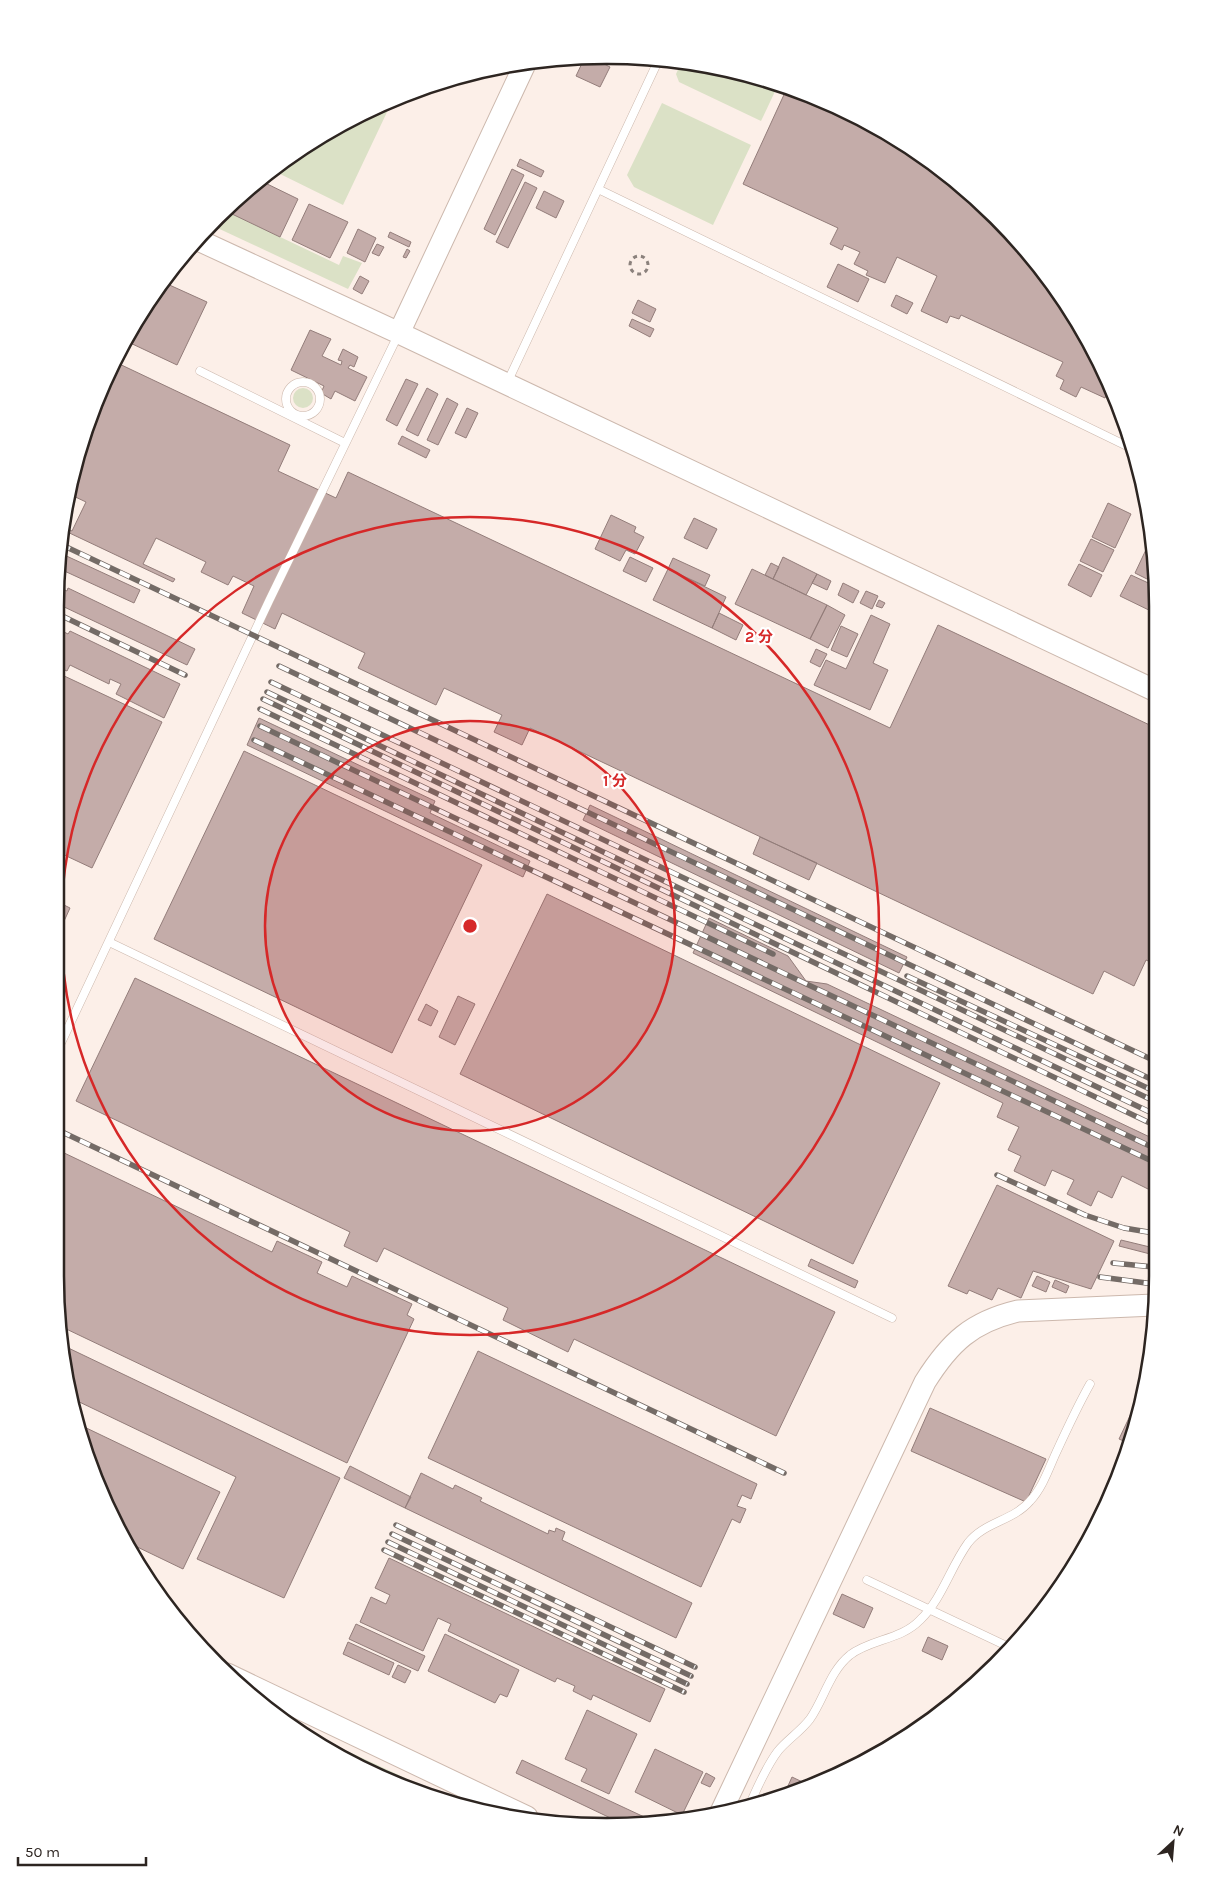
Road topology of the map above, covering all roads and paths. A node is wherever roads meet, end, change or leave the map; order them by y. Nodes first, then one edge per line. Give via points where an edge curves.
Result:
1 (656, 66) edge
2 (522, 70) edge
3 (598, 189) junction
4 (204, 243) edge
5 (635, 273) joint
6 (399, 333) junction
7 (200, 371) dead end
8 (506, 384) junction
9 (294, 416) junction
10 (345, 443) junction
11 (1124, 444) edge
12 (1149, 688) edge
13 (109, 942) junction
14 (64, 1037) edge
15 (1148, 1305) edge
16 (892, 1318) dead end
17 (1090, 1384) dead end
18 (867, 1580) dead end
19 (931, 1610) junction
20 (1004, 1644) edge
21 (250, 1685) edge
22 (753, 1798) edge
23 (724, 1805) edge
24 (512, 1810) edge

1 - 3 lane
2 - 6 street
3 - 8 lane
3 - 11 lane
4 - 6 street
5 - 5 path via 642,273 647,268 642,257 631,260 630,267
6 - 8 street
6 - 10 lane
7 - 9 lane
8 - 12 street
9 - 9 lane via 285,401 288,390 301,381 311,383 319,391 319,406 312,414
9 - 10 lane
10 - 13 lane
13 - 14 lane
13 - 16 lane
15 - 23 street via 1018,1311 1000,1315 968,1332 942,1355 925,1382
17 - 19 lane via 1035,1495 1019,1510 976,1534 967,1544
18 - 19 lane
19 - 20 lane
19 - 22 lane via 893,1638 869,1644 849,1656 832,1677 810,1719 769,1764
21 - 24 street

